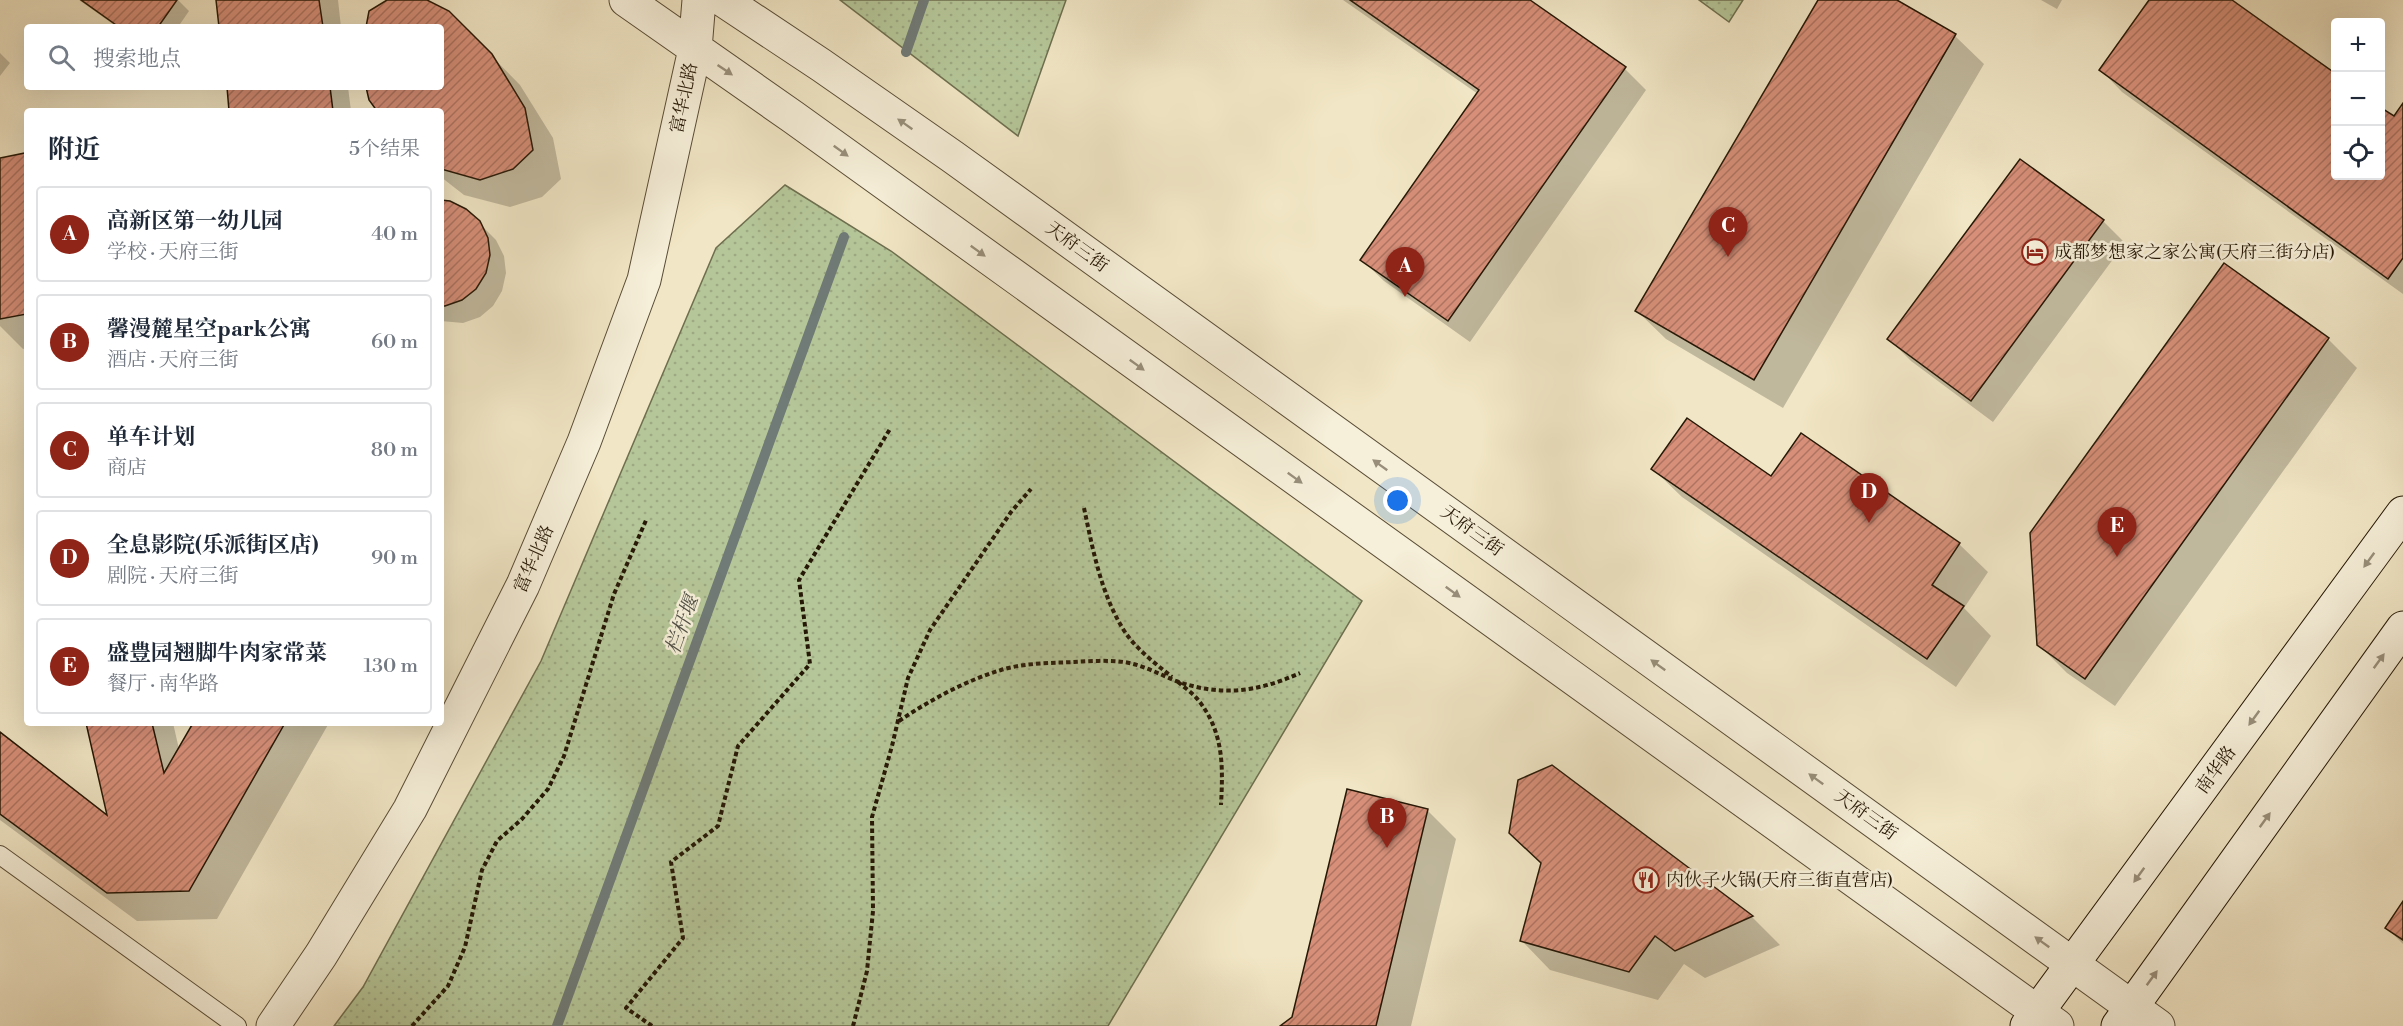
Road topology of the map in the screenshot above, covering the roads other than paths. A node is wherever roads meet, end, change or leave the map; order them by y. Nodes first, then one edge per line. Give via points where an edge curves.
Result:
1 (626, 0) edge
2 (699, 0) edge
3 (723, 0) edge
4 (695, 50) junction
5 (2403, 513) edge
6 (2403, 628) edge
7 (0, 855) edge
8 (2073, 965) junction
9 (2125, 1016) edge
10 (2040, 1021) edge
11 (237, 1026) edge
12 (273, 1026) edge
13 (2158, 1026) edge

1 - 4 street
2 - 4 street, 富华北路
8 -> 3 street, 天府三街 via 953,157
4 -> 10 street via 931,216
4 - 12 street, 富华北路 via 644,280 584,442 523,585 410,809
5 -> 8 street, 南华路
9 -> 6 street
7 - 11 lane
8 - 9 street, 天府三街
8 - 10 street, 南华路
9 - 13 street, 天府三街

